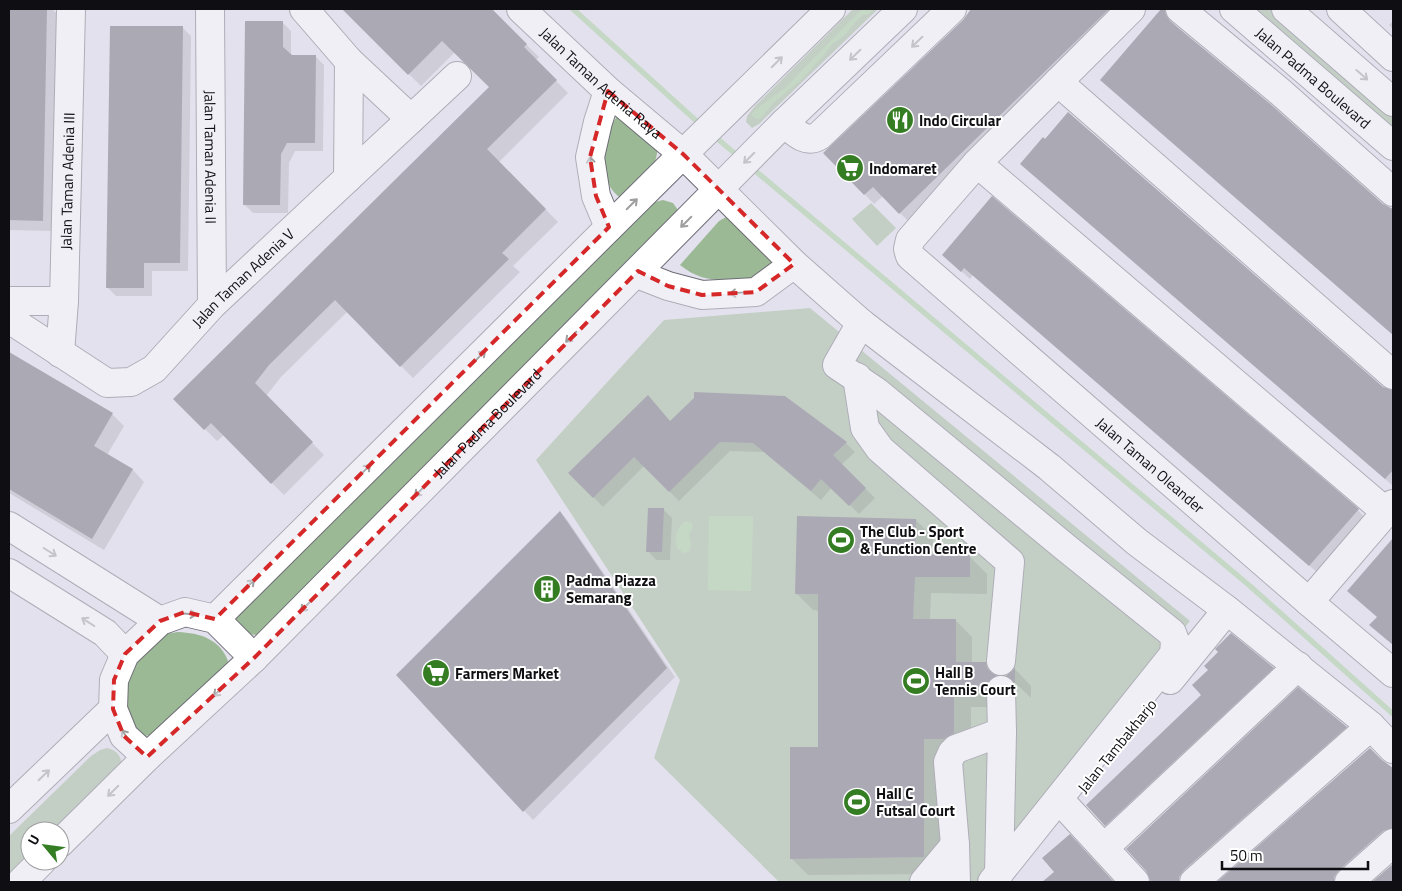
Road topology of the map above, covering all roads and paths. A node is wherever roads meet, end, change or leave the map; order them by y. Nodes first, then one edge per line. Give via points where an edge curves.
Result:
1 (71, 9) edge
2 (210, 9) edge
3 (304, 9) edge
4 (522, 9) edge
5 (831, 9) edge
6 (903, 9) edge
7 (952, 9) edge
8 (1132, 9) edge
9 (1180, 9) edge
10 (1234, 9) edge
11 (1286, 9) edge
12 (1355, 13) edge
13 (1332, 48) junction
14 (1393, 57) edge
15 (349, 61) junction
16 (1300, 66) junction
17 (456, 76) dead end
18 (1058, 82) junction
19 (1278, 90) junction
20 (608, 91) junction
21 (1393, 102) edge
22 (411, 119) junction
23 (781, 126) junction
24 (1393, 146) edge
25 (683, 153) junction
26 (977, 163) junction
27 (348, 178) junction
28 (719, 189) junction
29 (1393, 192) edge
30 (609, 227) junction
31 (794, 264) junction
32 (638, 271) junction
33 (64, 301) junction
34 (9, 304) edge
35 (212, 305) junction
36 (9, 319) edge
37 (861, 322) junction
38 (60, 353) junction
39 (847, 371) junction
40 (1393, 375) edge
41 (960, 461) junction
42 (932, 495) junction
43 (1390, 508) edge
44 (9, 526) edge
45 (9, 573) edge
46 (1309, 602) junction
47 (1228, 610) junction
48 (215, 619) junction
49 (160, 621) junction
50 (125, 654) junction
51 (254, 658) junction
52 (1001, 661) dead end
53 (1298, 666) junction
54 (1393, 673) edge
55 (1001, 690) dead end
56 (113, 709) junction
57 (1371, 726) junction
58 (1002, 732) junction
59 (1393, 749) edge
60 (147, 757) junction
61 (1067, 808) junction
62 (9, 809) edge
63 (70, 833) edge
64 (1393, 843) edge
65 (955, 844) junction
66 (1104, 848) junction
67 (32, 871) edge
68 (999, 879) edge
69 (21, 882) edge
70 (924, 882) edge
71 (956, 882) edge
72 (1135, 882) edge
73 (1194, 882) edge
74 (1349, 882) edge

1 - 33 street, Jalan Taman Adenia III
2 - 35 street, Jalan Taman Adenia II
3 - 15 street
4 - 20 street, Jalan Taman Adenia Raya
25 -> 5 street
6 -> 23 street
7 -> 23 street via 819,136 813,140 804,138
8 - 18 street
9 - 19 street
10 - 16 street, Jalan Padma Boulevard
11 - 13 street
12 - 13 street
12 - 14 street
13 -> 21 street
15 - 22 street
15 - 27 street
16 - 19 street
16 - 24 street, Jalan Padma Boulevard
17 - 22 street, Jalan Taman Adenia V
18 - 26 street
18 - 40 street
19 - 29 street
20 - 25 street, Jalan Taman Adenia Raya
30 -> 20 street via 596,196 590,157
22 - 27 street, Jalan Taman Adenia V
23 -> 28 street, Jalan Padma Boulevard
25 - 28 street, Jalan Taman Adenia Raya
30 -> 25 street
26 - 43 street
26 - 46 street, Jalan Taman Oleander via 910,240 910,256
27 - 35 street, Jalan Taman Adenia V
28 - 31 street, Jalan Taman Adenia Raya
28 -> 32 street, Jalan Padma Boulevard
48 -> 30 street
31 -> 32 street via 756,292 702,295 668,286
31 - 37 street, Jalan Taman Adenia Raya
32 -> 51 street, Jalan Padma Boulevard
33 - 34 street via 11,300
33 - 38 street, Jalan Taman Adenia III
35 - 38 street, Jalan Taman Adenia V via 154,369 131,382 106,382
36 - 38 street, Jalan Taman Adenia V
37 - 39 street
37 - 47 street, Jalan Taman Adenia Raya via 1049,467 1137,542
39 - 41 street
39 - 42 street via 864,428 880,448
41 - 42 street
41 - 68 street via 1172,633 1175,641 1174,654
42 - 52 street via 1010,562
43 - 46 street
44 -> 49 street
50 -> 45 street via 105,633
46 - 54 street, Jalan Taman Oleander
47 - 53 street, Jalan Taman Adenia Raya
47 - 61 street, Jalan Tambakharjo
49 -> 48 street via 185,612
48 - 51 street
49 - 50 street
50 - 56 street via 114,680
51 -> 60 street, Jalan Padma Boulevard
53 - 57 street, Jalan Taman Adenia Raya
53 - 66 street
55 - 58 street
60 -> 56 street via 124,736
62 -> 56 street
57 - 59 street, Jalan Taman Adenia Raya
57 - 73 street
58 - 65 street via 956,749 950,757
58 - 68 street
60 -> 63 street
61 - 66 street
61 - 68 street, Jalan Tambakharjo
64 - 74 street
65 - 70 street
65 - 71 street
66 - 72 street
67 - 69 street

